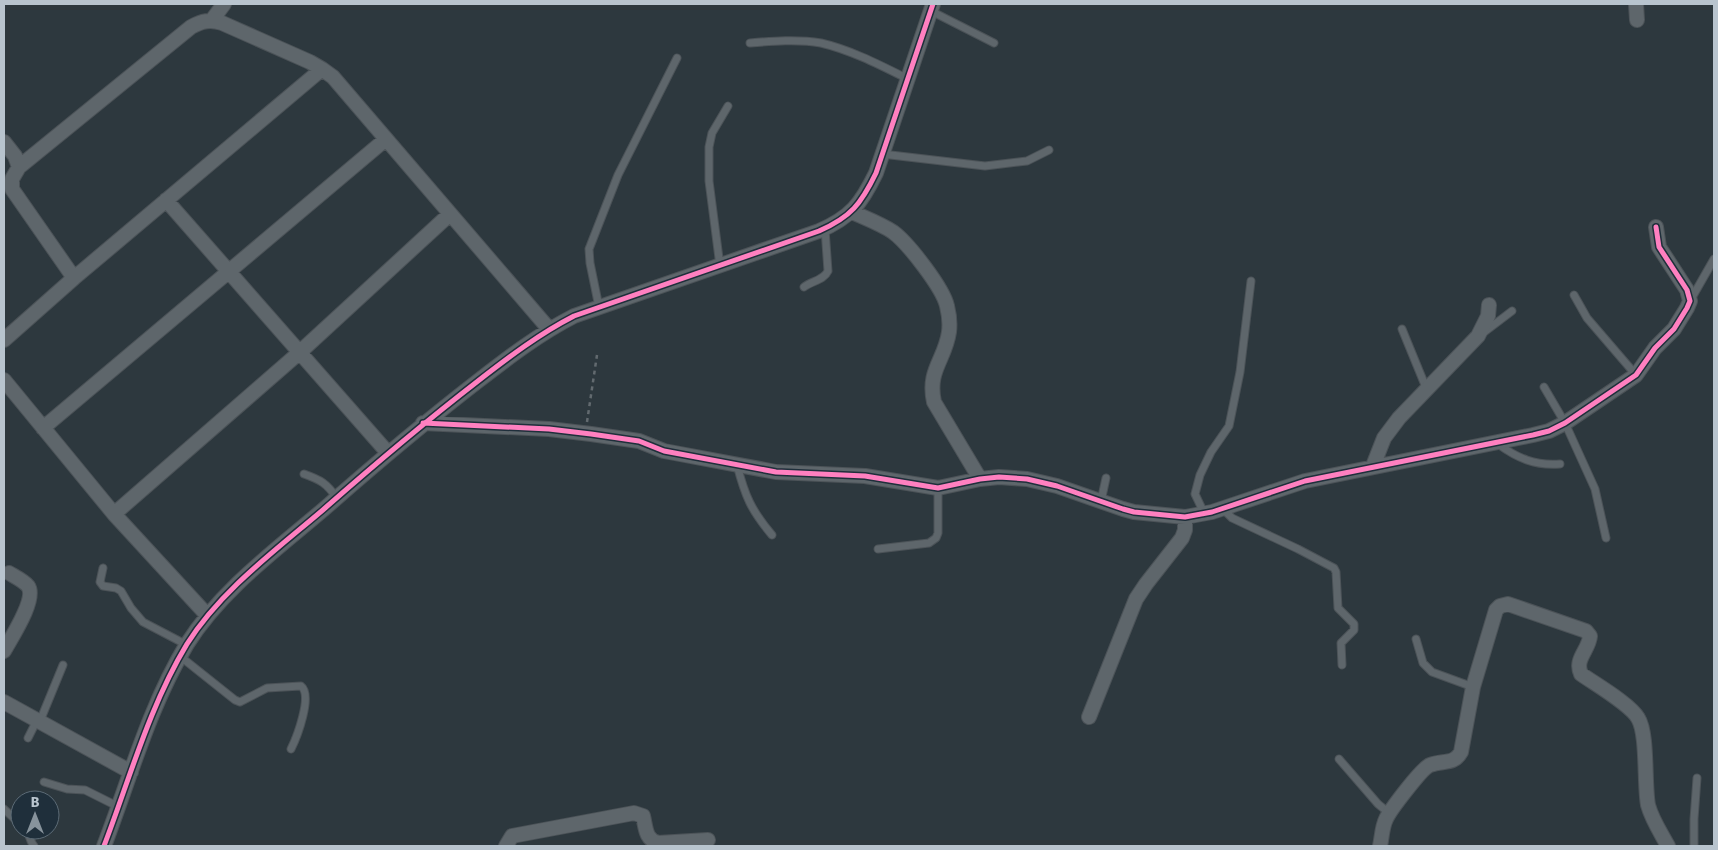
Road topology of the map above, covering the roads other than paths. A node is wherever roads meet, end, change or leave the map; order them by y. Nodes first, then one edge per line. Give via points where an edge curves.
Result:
1 (224, 4) edge
2 (1636, 4) edge
3 (932, 7) edge
4 (212, 20) junction
5 (1637, 20) dead end
6 (750, 43) dead end
7 (994, 43) dead end
8 (677, 58) dead end
9 (322, 68) junction
10 (908, 79) junction
11 (728, 106) dead end
12 (386, 139) junction
13 (4, 142) edge
14 (1049, 150) dead end
15 (882, 154) junction
16 (19, 167) junction
17 (166, 200) junction
18 (852, 212) junction
19 (450, 214) junction
20 (1656, 227) dead end
21 (825, 229) junction
22 (1714, 259) edge
23 (720, 266) junction
24 (230, 272) junction
25 (74, 278) junction
26 (1251, 281) dead end
27 (804, 287) dead end
28 (1574, 295) dead end
29 (1690, 301) junction
30 (1489, 305) dead end
31 (598, 307) junction
32 (1512, 311) dead end
33 (548, 329) junction
34 (1402, 329) dead end
35 (1478, 336) junction
36 (4, 340) edge
37 (300, 352) junction
38 (1636, 375) junction
39 (4, 380) edge
40 (1544, 387) dead end
41 (1427, 391) junction
42 (423, 423) junction
43 (1565, 423) junction
44 (44, 428) junction
45 (1495, 442) junction
46 (388, 454) junction
47 (737, 464) junction
48 (1560, 464) dead end
49 (1373, 466) junction
50 (304, 474) dead end
51 (1106, 478) dead end
52 (980, 479) junction
53 (938, 488) junction
54 (337, 498) junction
55 (1100, 501) junction
56 (1223, 509) junction
57 (1204, 513) junction
58 (114, 514) junction
59 (1185, 516) junction
60 (772, 534) dead end
61 (1606, 538) dead end
62 (878, 549) dead end
63 (103, 568) dead end
64 (8, 572) dead end
65 (207, 615) junction
66 (1416, 639) dead end
67 (4, 651) edge
68 (184, 651) junction
69 (63, 665) dead end
70 (1342, 665) dead end
71 (1473, 687) junction
72 (4, 702) edge
73 (1089, 717) dead end
74 (39, 721) junction
75 (28, 738) dead end
76 (292, 749) dead end
77 (1340, 760) dead end
78 (130, 772) junction
79 (1697, 778) dead end
80 (44, 782) dead end
81 (119, 807) junction
82 (1389, 813) junction
83 (708, 840) dead end
84 (104, 846) edge
85 (506, 846) edge
86 (1380, 846) edge
87 (1668, 846) edge
88 (1694, 846) edge

1 - 4 street
2 - 5 street
3 - 7 lane
3 - 10 street
4 - 9 street
4 - 16 street via 191,27
6 - 10 lane via 785,40 820,43 853,53
8 - 31 lane via 618,175 589,249
9 - 12 street
9 - 17 street
10 - 15 street
11 - 23 lane via 712,133 709,147 709,182
12 - 19 street
12 - 24 street
13 - 16 street
14 - 15 lane via 1027,161 985,166
15 - 18 street via 865,195
16 - 25 street via 12,179 12,189
17 - 24 street
17 - 25 street
18 - 21 street
18 - 52 street via 905,242 947,304 949,333 931,389 934,402
19 - 33 street
19 - 37 street
20 - 29 street via 1659,247 1688,290
21 - 23 street
21 - 27 lane via 828,271
22 - 29 lane
23 - 31 street
24 - 37 street
24 - 44 street
25 - 36 street
26 - 57 lane via 1240,372 1229,426 1200,474 1195,494
28 - 38 lane via 1588,318
29 - 38 street via 1674,329 1655,348
30 - 35 street via 1488,316
31 - 33 street
32 - 35 lane
33 - 42 street
34 - 41 lane
35 - 41 street
37 - 46 street
37 - 58 street
38 - 43 street
39 - 44 street
40 - 43 lane
41 - 49 street via 1384,438
42 - 46 street
42 - 47 street via 585,433 639,441 664,451
43 - 45 street via 1549,431
43 - 61 lane via 1595,489
44 - 58 street
45 - 48 lane via 1514,455 1534,462
45 - 49 street
46 - 54 street
47 - 53 street via 776,472 865,476
47 - 60 lane via 747,499
49 - 56 street via 1306,481
50 - 54 lane via 328,485
51 - 55 lane
52 - 53 street
52 - 55 street via 1000,477 1042,481
53 - 62 lane via 936,538 929,543
54 - 65 street
55 - 59 street via 1134,512
56 - 57 street
56 - 70 lane via 1232,518 1334,568 1338,608 1354,624 1354,630 1341,643
57 - 59 street
58 - 65 street
59 - 73 street via 1182,538 1136,599
63 - 68 lane via 100,582 103,586 121,591 143,622
64 - 67 street via 30,592 28,605
65 - 68 street
66 - 71 lane via 1423,663 1432,672
68 - 76 lane via 240,702 267,688 304,688 301,724
68 - 78 street via 146,727
69 - 74 lane
71 - 82 street via 1458,758 1424,769
71 - 87 street via 1496,610 1500,606 1508,604 1586,631 1590,636 1589,642 1578,668 1581,674 1633,710 1640,719 1648,803
72 - 74 street
74 - 75 lane
74 - 78 street
77 - 82 lane
78 - 81 street
79 - 88 lane
80 - 81 lane via 66,789 86,790
81 - 84 street
82 - 86 street
83 - 85 street via 651,840 643,816 634,813 512,836

